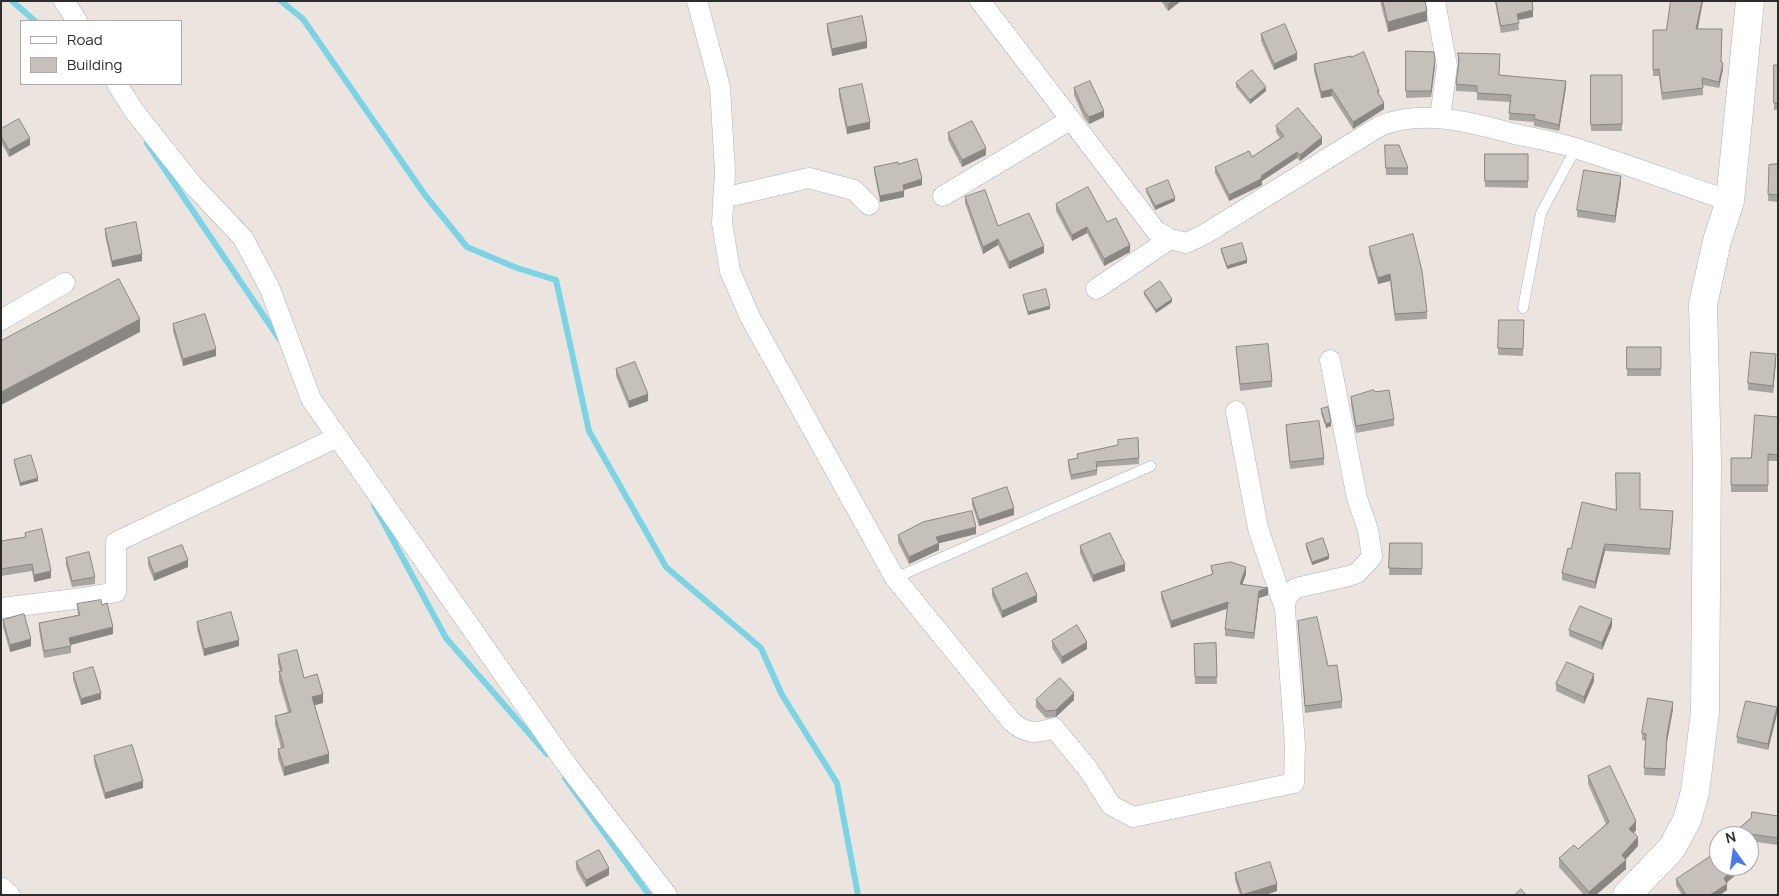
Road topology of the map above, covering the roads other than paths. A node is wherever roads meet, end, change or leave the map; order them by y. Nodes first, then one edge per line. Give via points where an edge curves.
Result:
1 (64, 1) edge
2 (696, 1) edge
3 (980, 1) edge
4 (1435, 1) edge
5 (1750, 1) edge
6 (76, 20) edge
7 (118, 85) edge
8 (1440, 118) junction
9 (1070, 120) junction
10 (1576, 148) junction
11 (943, 196) dead end
12 (723, 198) junction
13 (1730, 201) junction
14 (869, 205) dead end
15 (1170, 239) junction
16 (65, 283) dead end
17 (1096, 289) dead end
18 (1523, 308) dead end
19 (1, 320) edge
20 (1330, 360) dead end
21 (1236, 411) dead end
22 (338, 437) junction
23 (1151, 466) dead end
24 (895, 578) junction
25 (1, 608) edge
26 (1285, 609) junction
27 (1, 887) edge
28 (10, 895) edge
29 (667, 895) edge
30 (1627, 895) edge

1 - 6 street
2 - 12 street via 720,87 725,172
3 - 9 street
4 - 8 street via 1447,66
5 - 13 main road
7 - 22 street via 134,111 192,184 242,238 270,289 312,399
8 - 10 street
8 - 15 street via 1396,120 1380,126 1204,234 1186,243
9 - 11 street
9 - 15 street via 1156,232
10 - 13 street
10 - 18 lane via 1541,213
12 - 14 street via 809,178 854,190
12 - 24 street via 722,223 730,271 750,317
13 - 30 main road via 1717,241 1704,304 1707,462 1705,712 1695,792 1687,820 1672,848
15 - 17 street
16 - 19 street
20 - 26 street via 1372,558 1357,573 1296,588 1286,598
21 - 26 street via 1258,528
22 - 25 street via 116,542 116,592
22 - 29 street via 567,765
23 - 24 lane
24 - 26 street via 1012,722 1022,730 1039,733 1054,728 1088,768 1110,805 1133,817 1294,783 1295,745
27 - 28 street

